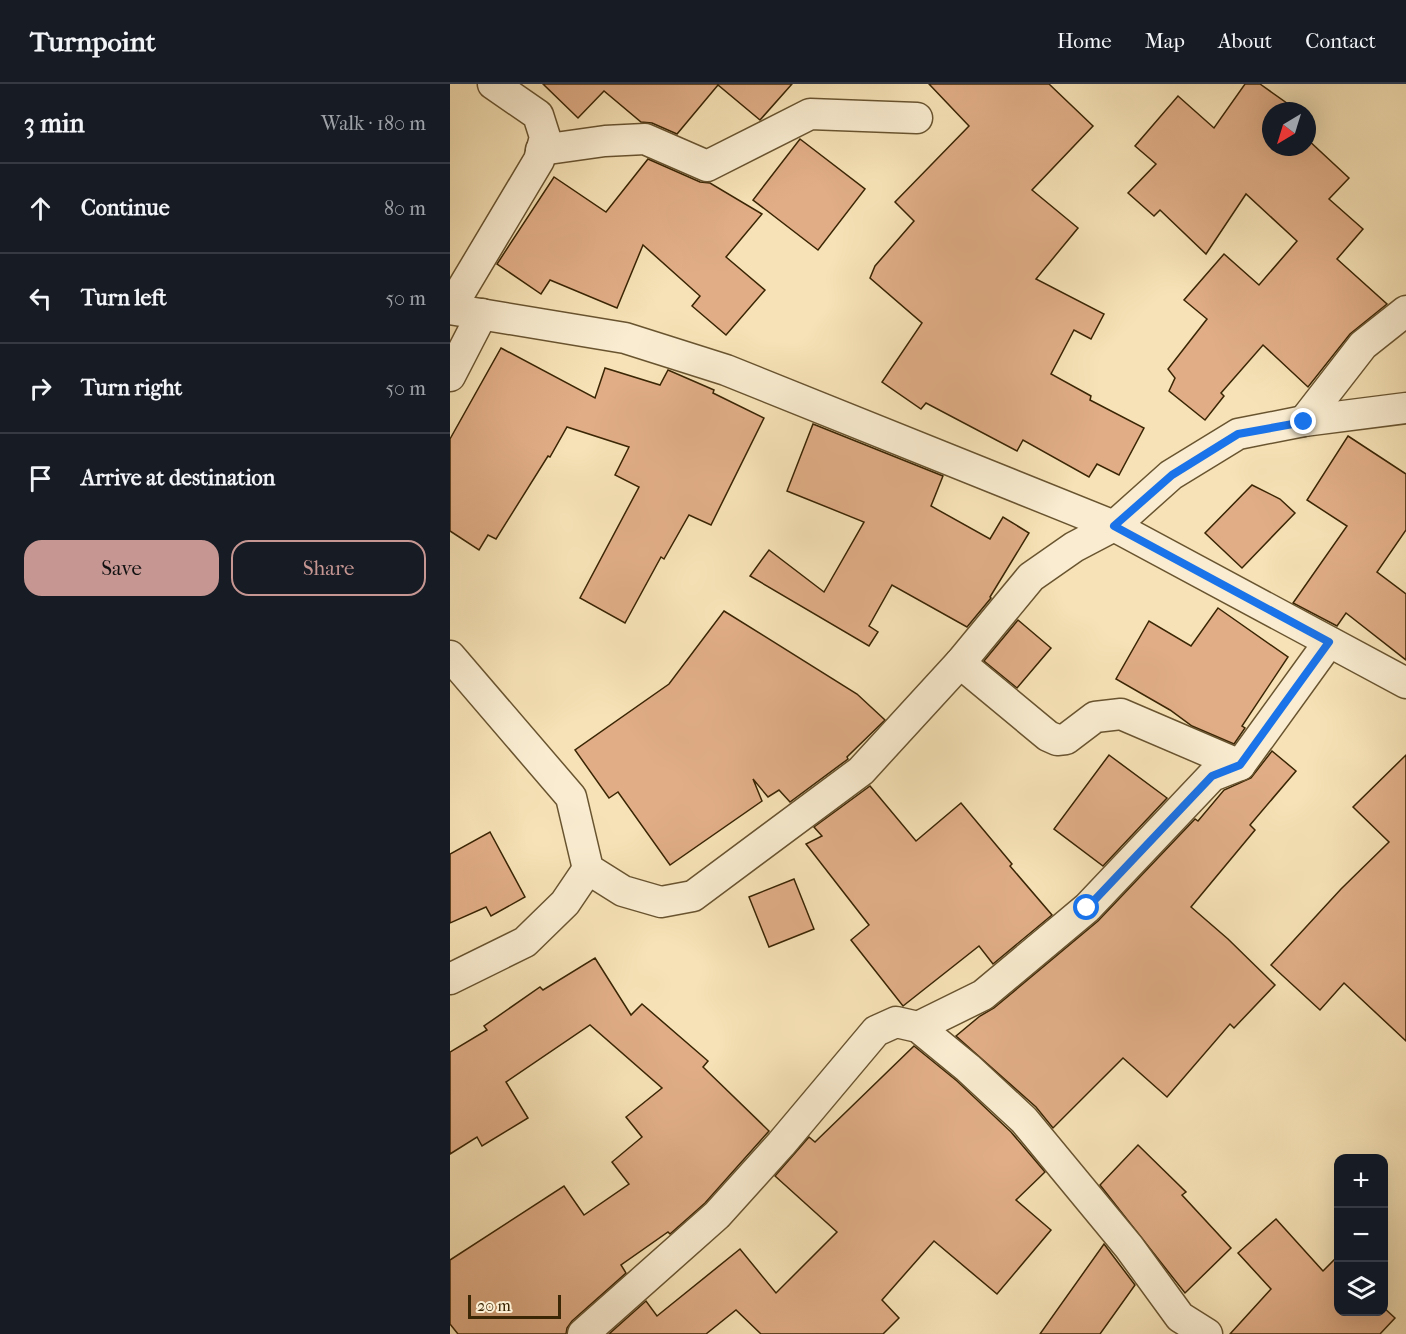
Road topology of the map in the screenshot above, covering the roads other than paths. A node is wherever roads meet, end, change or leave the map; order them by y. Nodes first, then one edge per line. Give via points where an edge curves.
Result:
1 (493, 84) edge
2 (917, 118) dead end
3 (542, 150) junction
4 (450, 309) edge
5 (1406, 311) edge
6 (482, 314) junction
7 (450, 376) edge
8 (1406, 408) edge
9 (1304, 422) junction
10 (1114, 526) junction
11 (1329, 642) junction
12 (450, 656) edge
13 (960, 663) junction
14 (1406, 683) edge
15 (1240, 765) junction
16 (588, 869) junction
17 (450, 979) edge
18 (918, 1028) junction
19 (583, 1334) edge
20 (1207, 1334) edge

1 - 3 street via 538,115 545,137
2 - 3 street via 810,114 707,166 645,139
3 - 4 street
4 - 6 street
5 - 9 street via 1363,345
6 - 7 street
6 - 10 street via 625,338 726,370
8 - 9 street
9 - 10 street via 1238,434 1172,475
10 - 11 street
10 - 13 street via 1074,547 1031,577
11 - 14 street
11 - 15 street
12 - 16 street via 571,797
13 - 15 street via 1057,740 1066,740 1095,717 1121,714
13 - 16 street via 861,771 693,896 661,902 623,891
15 - 18 street via 1212,776 1087,908 984,995
16 - 17 street via 565,903 525,942
18 - 19 street via 896,1022 876,1031 717,1215
18 - 20 street via 1024,1120 1129,1247 1180,1317

